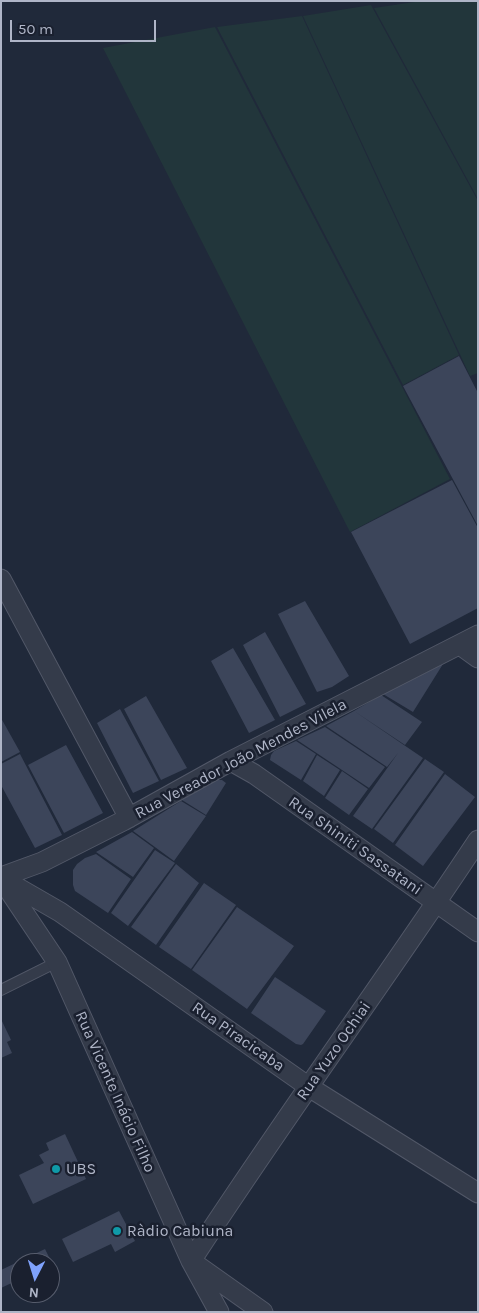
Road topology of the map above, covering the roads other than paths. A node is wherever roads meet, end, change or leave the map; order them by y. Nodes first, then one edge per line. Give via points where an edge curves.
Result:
1 (1, 579) edge
2 (1, 593) edge
3 (478, 635) edge
4 (460, 645) junction
5 (478, 658) edge
6 (231, 761) junction
7 (126, 819) junction
8 (478, 840) edge
9 (1, 878) edge
10 (436, 903) junction
11 (478, 932) edge
12 (57, 962) junction
13 (1, 990) edge
14 (309, 1087) junction
15 (478, 1193) edge
16 (190, 1261) junction
17 (219, 1312) edge
18 (263, 1312) edge

1 - 7 street
2 - 7 street
3 - 4 street, Rua Vereador João Mendes Vilela
4 - 5 street
4 - 6 street, Rua Vereador João Mendes Vilela
6 - 7 street, Rua Vereador João Mendes Vilela
6 - 10 street, Rua Shiniti Sassatani
7 - 9 street, Rua Vereador João Mendes Vilela via 42,862
8 - 10 street, Rua Yuzo Ochiai
9 - 12 street, Rua Vicente Inácio Filho
9 - 14 street, Rua Piracicaba via 60,912
10 - 11 street, Rua Shiniti Sassatani
10 - 14 street, Rua Yuzo Ochiai
12 - 13 lane
12 - 16 street, Rua Vicente Inácio Filho
14 - 15 street, Rua Piracicaba
14 - 16 street, Rua Yuzo Ochiai
16 - 17 street, Rua Vicente Inácio Filho
16 - 18 street

